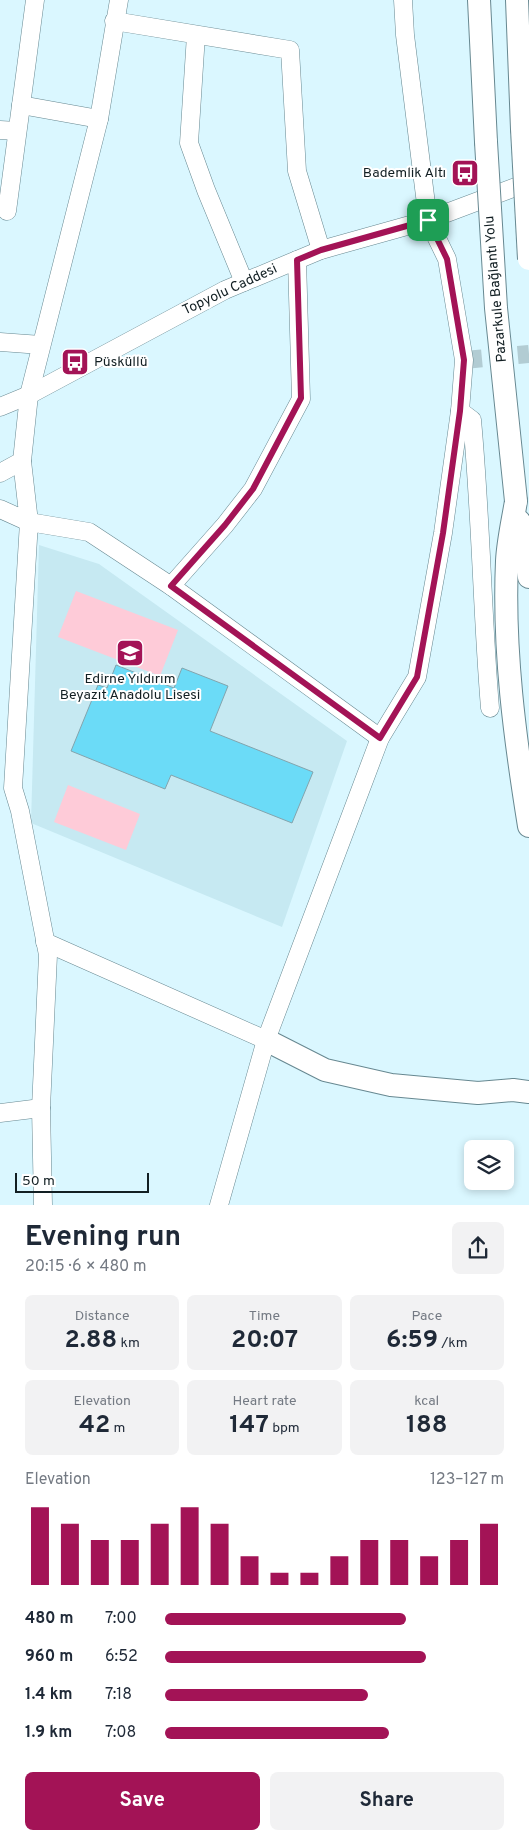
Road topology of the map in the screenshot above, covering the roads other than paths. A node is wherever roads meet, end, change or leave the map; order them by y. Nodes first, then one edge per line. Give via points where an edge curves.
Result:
1 (35, 0) edge
2 (119, 0) edge
3 (404, 0) edge
4 (479, 0) edge
5 (517, 0) edge
6 (114, 21) junction
7 (196, 35) junction
8 (21, 105) junction
9 (98, 119) junction
10 (9, 130) edge
11 (529, 182) edge
12 (7, 211) dead end
13 (428, 220) junction
14 (321, 250) junction
15 (529, 259) edge
16 (297, 260) junction
17 (244, 282) junction
18 (0, 342) edge
19 (41, 345) junction
20 (30, 395) junction
21 (0, 407) edge
22 (460, 411) junction
23 (22, 462) junction
24 (0, 472) edge
25 (516, 501) junction
26 (0, 509) edge
27 (29, 522) junction
28 (529, 577) edge
29 (171, 586) junction
30 (490, 708) dead end
31 (380, 738) junction
32 (6, 786) edge
33 (529, 826) edge
34 (45, 942) junction
35 (266, 1040) junction
36 (524, 1088) edge
37 (41, 1108) junction
38 (0, 1113) edge
39 (43, 1205) edge
40 (219, 1205) edge

1 - 8 street
2 - 6 street
3 - 13 street via 405,35
4 - 25 main road, Pazarkule Bağlantı Yolu, bridge via 496,308
5 - 15 main road, bridge
6 - 7 street
6 - 9 street
7 - 14 street via 290,50 297,171
7 - 17 street via 189,143
8 - 9 street
8 - 10 street
9 - 19 street
10 - 12 street
11 - 13 street, Topyolu Caddesi
13 - 14 street, Topyolu Caddesi
13 - 22 street via 447,259 464,360
14 - 16 street, Topyolu Caddesi
16 - 17 street, Topyolu Caddesi
16 - 29 street via 301,398 253,489
17 - 20 street, Topyolu Caddesi
18 - 19 street
19 - 20 street
20 - 21 street, Topyolu Caddesi
20 - 23 street
22 - 30 street via 472,420
22 - 31 street via 443,533 417,677
23 - 24 street
23 - 27 street
25 - 28 main road, Pazarkule Bağlantı Yolu
25 - 33 main road via 507,560 513,722
26 - 27 street
27 - 29 street via 89,532
27 - 32 street
29 - 31 street
31 - 35 street
32 - 34 street via 20,811
34 - 35 street
34 - 37 street via 48,955
35 - 36 main road via 325,1070 391,1085 478,1093
35 - 40 street
37 - 38 street
37 - 39 street

